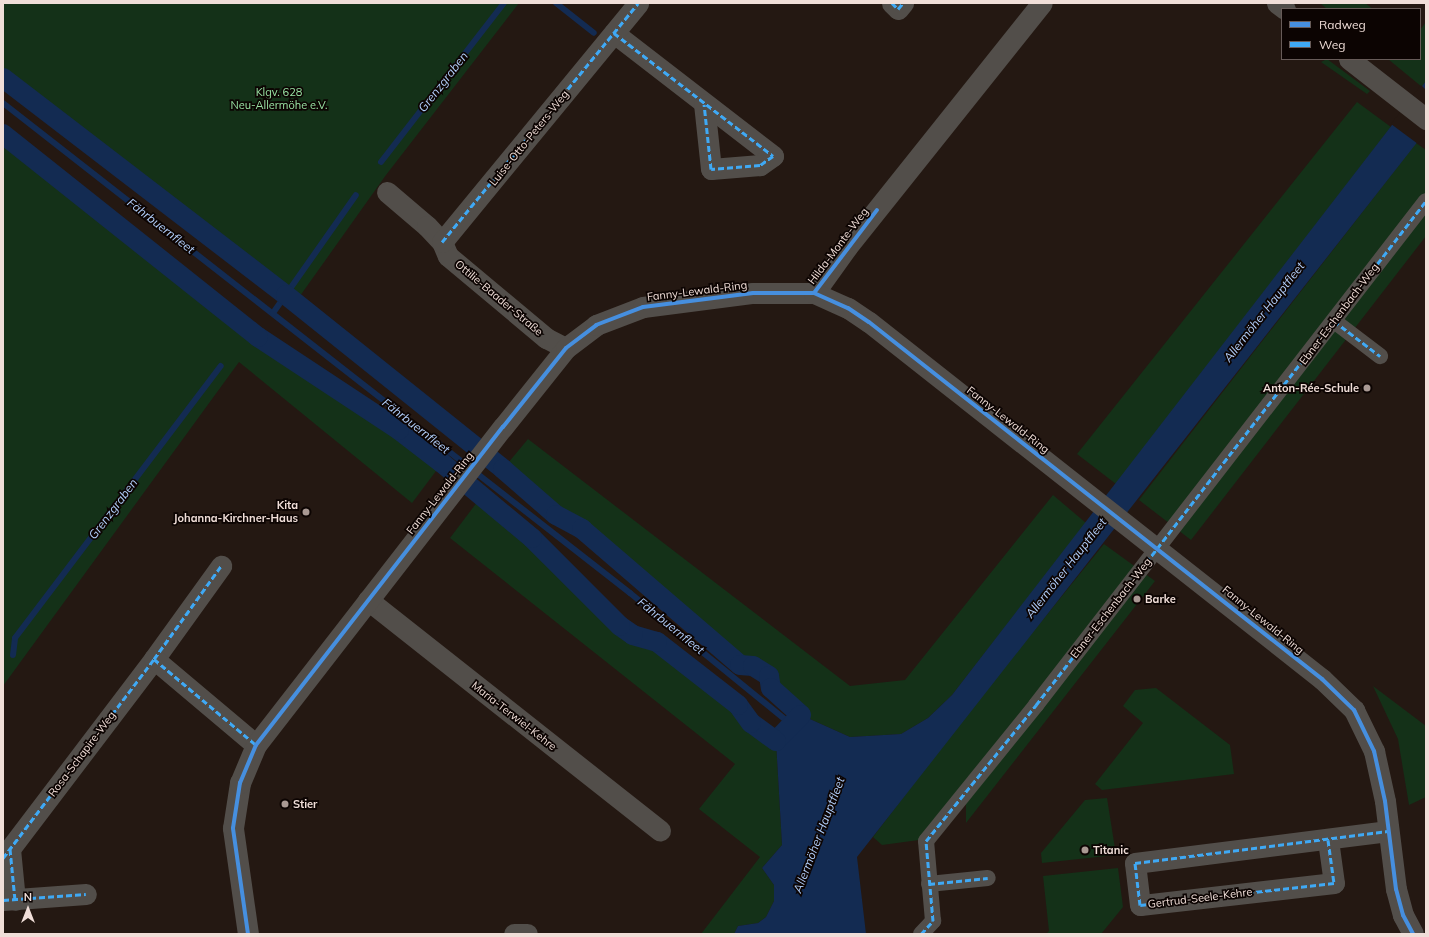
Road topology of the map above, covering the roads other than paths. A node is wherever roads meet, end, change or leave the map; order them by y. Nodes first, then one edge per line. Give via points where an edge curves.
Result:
1 (638, 3) edge
2 (892, 3) edge
3 (903, 3) edge
4 (1042, 3) edge
5 (614, 33) junction
6 (1350, 60) edge
7 (704, 104) dead end
8 (1426, 119) edge
9 (387, 192) dead end
10 (1426, 201) edge
11 (442, 242) junction
12 (814, 294) junction
13 (1334, 321) junction
14 (566, 348) junction
15 (1380, 356) dead end
16 (1158, 548) junction
17 (221, 566) dead end
18 (368, 600) junction
19 (154, 659) junction
20 (256, 745) junction
21 (660, 831) dead end
22 (1388, 831) junction
23 (1328, 840) junction
24 (6, 853) edge
25 (988, 878) dead end
26 (929, 884) junction
27 (86, 894) dead end
28 (9, 900) edge
29 (248, 934) edge
30 (514, 934) edge
31 (527, 934) edge
32 (921, 934) edge
33 (1413, 934) edge

1 - 5 street, Luise-Otto-Peters-Weg
2 - 3 street via 898,9
4 - 12 street, Hilda-Monte-Weg via 848,247
5 - 7 street
5 - 11 street, Luise-Otto-Peters-Weg
6 - 8 street
9 - 11 street, Ottilie-Baader-Straße
10 - 13 street, Ebner-Eschenbach-Weg
11 - 14 street, Ottilie-Baader-Straße via 448,256 546,338
12 - 14 street, Fanny-Lewald-Ring via 733,294 643,307 596,325
12 - 16 street, Fanny-Lewald-Ring via 848,308 869,322
13 - 15 street
13 - 16 street, Ebner-Eschenbach-Weg
14 - 18 street, Fanny-Lewald-Ring
16 - 22 street, Fanny-Lewald-Ring via 1317,674 1354,710 1374,751
16 - 26 street, Ebner-Eschenbach-Weg via 926,841
17 - 19 street, Rosa-Schapire-Weg
18 - 20 street, Fanny-Lewald-Ring
18 - 21 street, Maria-Terwiel-Kehre
19 - 20 street
19 - 24 street, Rosa-Schapire-Weg
20 - 29 street, Fanny-Lewald-Ring via 240,783 233,828
22 - 23 street, Gertrud-Seele-Kehre
22 - 33 street, Fanny-Lewald-Ring via 1399,904
23 - 23 street, Gertrud-Seele-Kehre via 1135,862 1140,905 1334,883
24 - 28 street, Rosa-Schapire-Weg
25 - 26 street
26 - 32 street, Ebner-Eschenbach-Weg via 933,921
27 - 28 street, Rosa-Schapire-Weg
30 - 31 street

